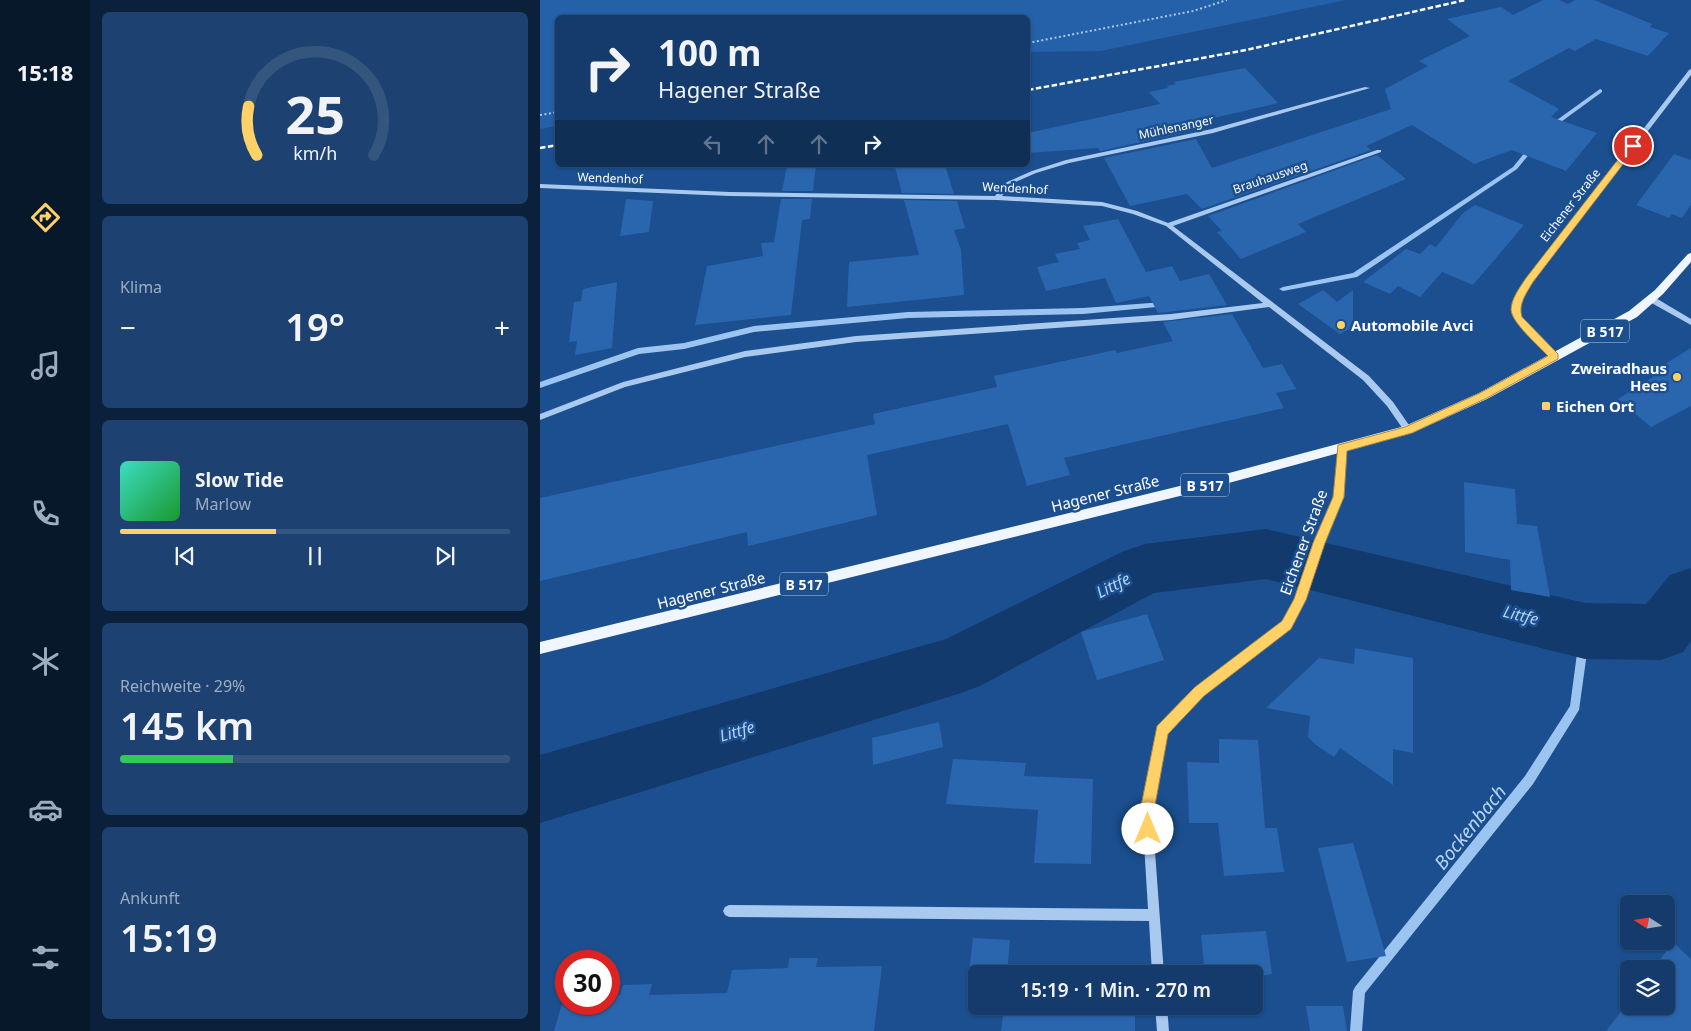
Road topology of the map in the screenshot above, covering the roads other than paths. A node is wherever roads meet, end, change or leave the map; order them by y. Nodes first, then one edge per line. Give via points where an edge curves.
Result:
1 (1691, 71) edge
2 (1367, 88) dead end
3 (1379, 151) dead end
4 (540, 186) edge
5 (996, 198) junction
6 (1168, 225) junction
7 (1691, 256) edge
8 (1651, 299) junction
9 (1271, 304) junction
10 (1691, 322) edge
11 (1555, 356) junction
12 (540, 417) edge
13 (1408, 430) junction
14 (1342, 448) junction
15 (540, 648) edge
16 (728, 911) dead end
17 (1154, 915) junction
18 (1157, 965) edge
19 (1162, 1015) edge
20 (1163, 1031) edge

1 - 11 street, Eichener Straße via 1518,298 1518,318
2 - 5 street, Mühlenanger via 1213,131 1060,164 1009,183
3 - 6 street, Brauhausweg
4 - 5 street, Wendenhof via 730,194
5 - 6 street, Wendenhof via 1102,204
6 - 9 street, Wendenhof
7 - 8 main road, Hagener Straße / B 517
8 - 10 street
8 - 11 main road, Hagener Straße / B 517 via 1603,332
9 - 12 street via 1171,317 856,339 746,354 623,385
9 - 13 street, Wendenhof via 1366,378
11 - 13 main road, Hagener Straße / B 517 via 1483,396
13 - 14 main road, Hagener Straße / B 517
14 - 15 main road, Hagener Straße / B 517 via 1188,489
14 - 17 street, Eichener Straße via 1339,497 1300,600 1286,625 1200,692 1162,731 1147,811
16 - 17 street
17 - 18 street, Eichener Straße
19 - 20 street

